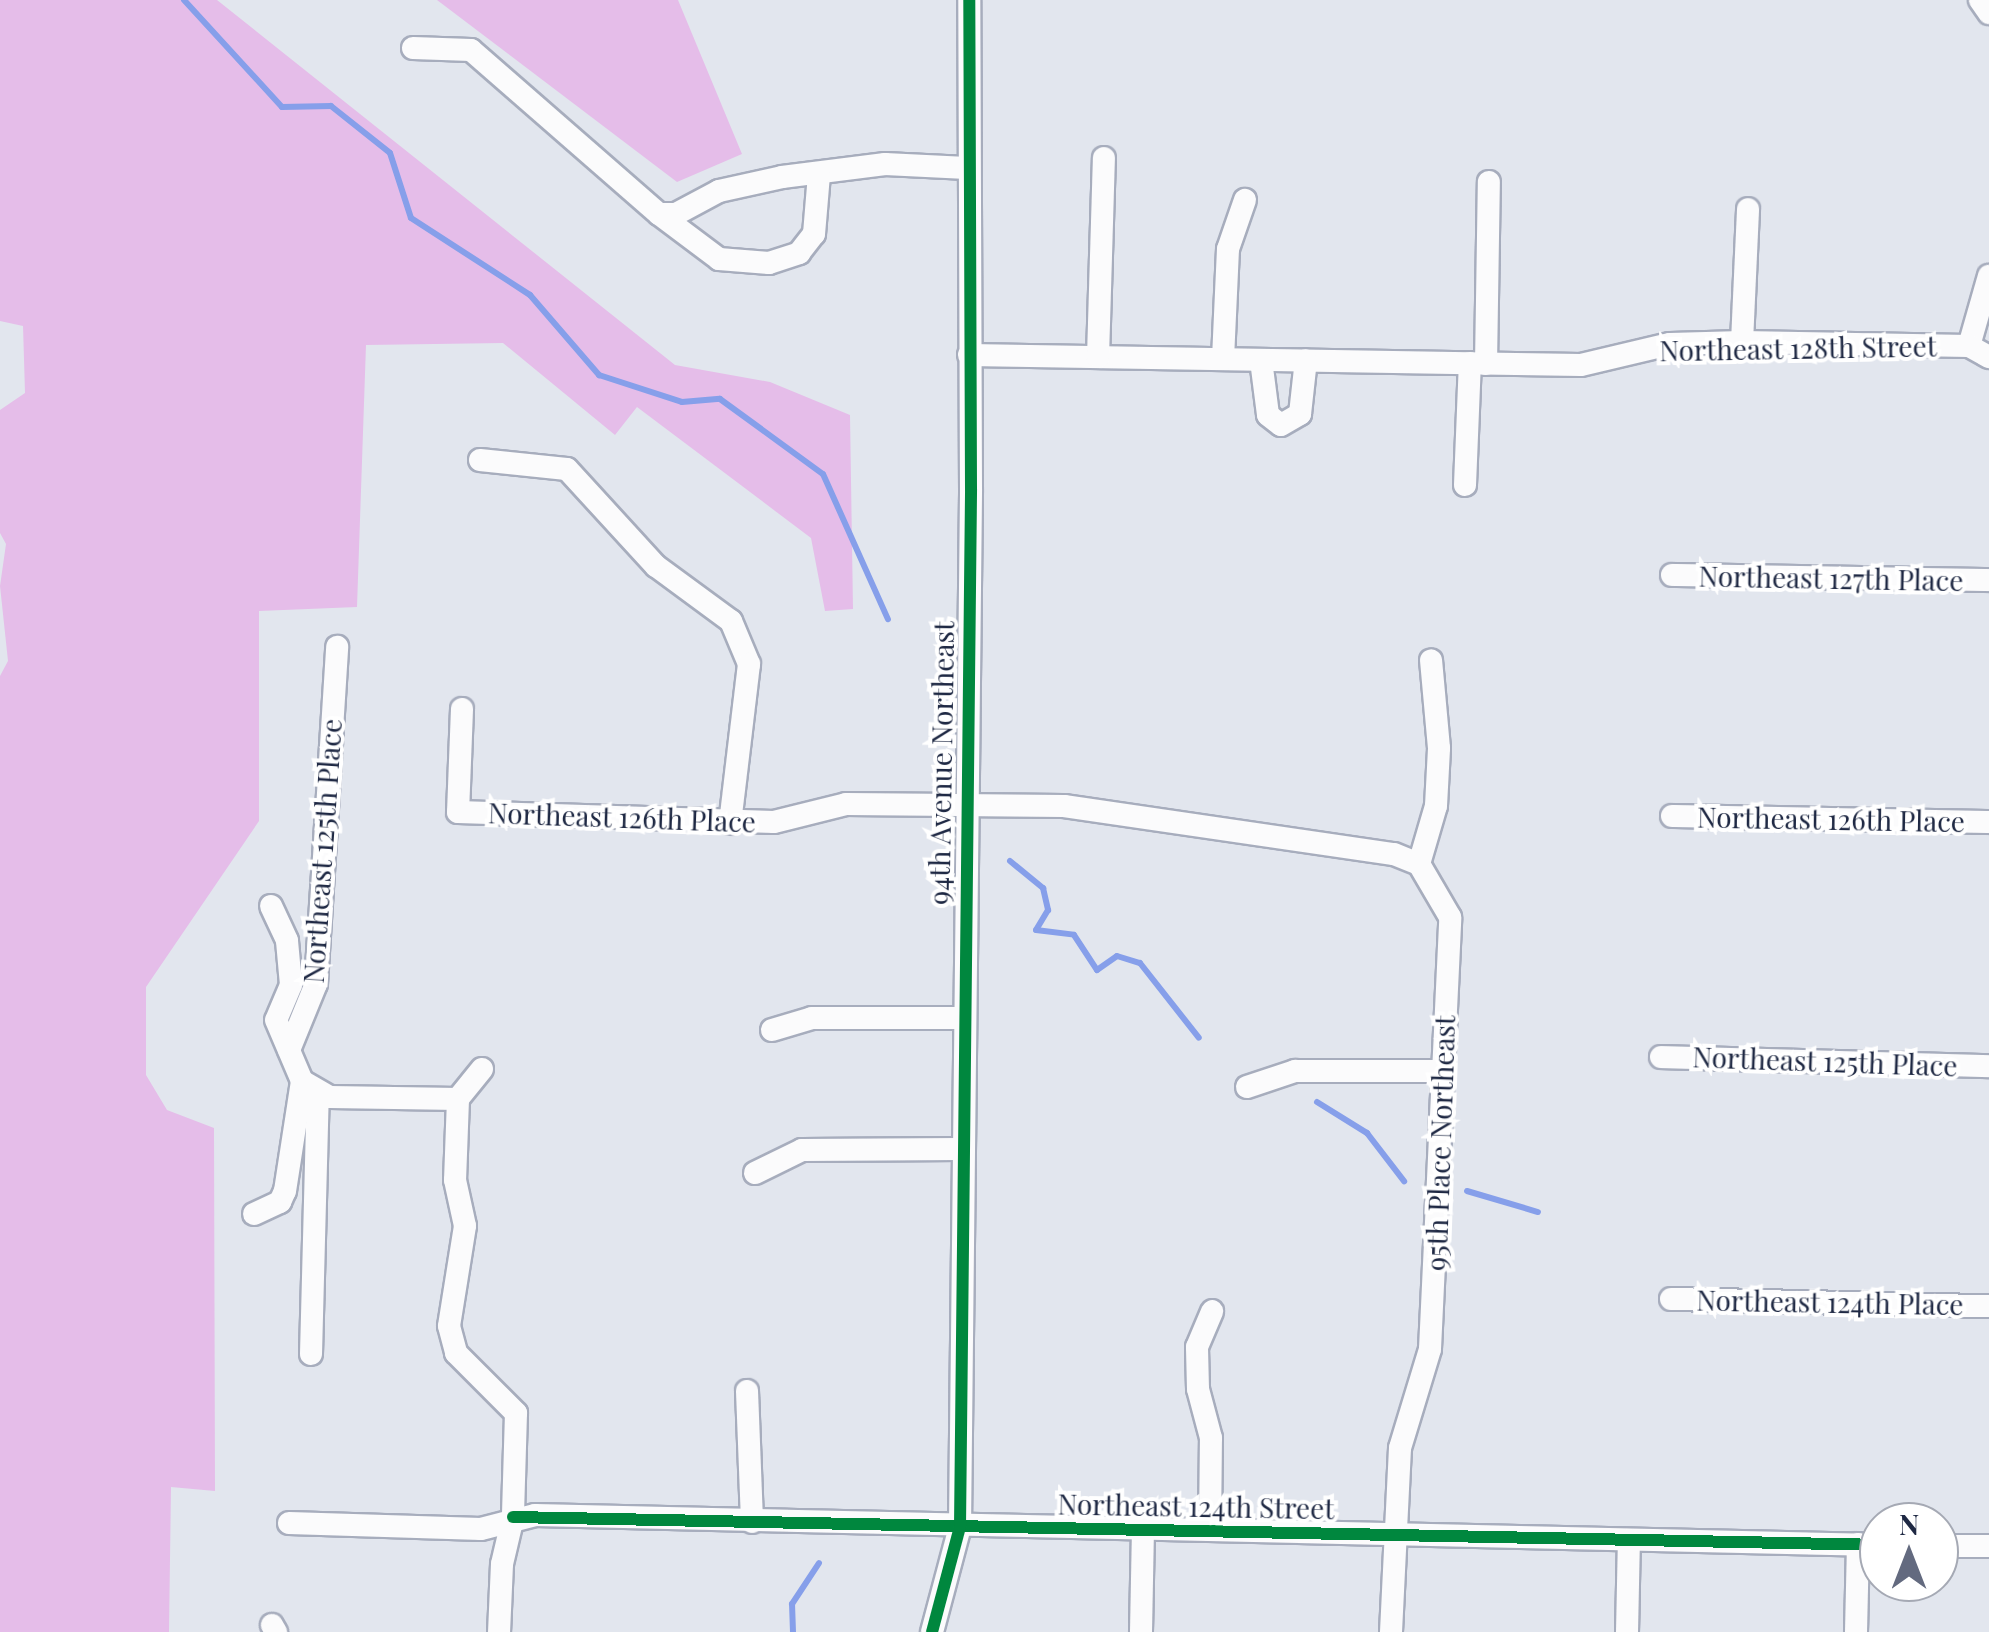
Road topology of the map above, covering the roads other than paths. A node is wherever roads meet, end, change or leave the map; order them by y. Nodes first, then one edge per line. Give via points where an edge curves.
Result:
1 (968, 0) edge
2 (1980, 0) edge
3 (1989, 13) edge
4 (414, 48) dead end
5 (1104, 158) dead end
6 (967, 168) junction
7 (818, 175) junction
8 (1489, 182) dead end
9 (1245, 200) dead end
10 (1748, 209) dead end
11 (660, 214) junction
12 (1989, 276) edge
13 (1742, 342) junction
14 (1979, 352) edge
15 (968, 355) junction
16 (1098, 357) junction
17 (1223, 359) junction
18 (1262, 360) junction
19 (1306, 360) junction
20 (1478, 364) junction
21 (480, 460) dead end
22 (1465, 485) dead end
23 (1672, 575) dead end
24 (1989, 580) edge
25 (337, 648) dead end
26 (1432, 660) dead end
27 (462, 709) dead end
28 (965, 804) junction
29 (1672, 816) dead end
30 (730, 822) junction
31 (1989, 822) edge
32 (1420, 864) junction
33 (271, 906) dead end
34 (962, 1018) junction
35 (772, 1030) dead end
36 (290, 1050) junction
37 (1662, 1057) dead end
38 (1989, 1066) edge
39 (482, 1069) dead end
40 (1443, 1071) junction
41 (310, 1087) junction
42 (1247, 1087) dead end
43 (458, 1099) junction
44 (960, 1149) junction
45 (755, 1173) dead end
46 (254, 1214) dead end
47 (1671, 1299) dead end
48 (1989, 1306) edge
49 (1212, 1311) dead end
50 (312, 1354) dead end
51 (747, 1391) dead end
52 (513, 1517) junction
53 (289, 1522) dead end
54 (752, 1522) junction
55 (960, 1527) junction
56 (1143, 1530) junction
57 (1210, 1530) junction
58 (1393, 1535) junction
59 (1629, 1540) junction
60 (1859, 1544) edge
61 (1959, 1546) edge
62 (1989, 1546) edge
63 (1860, 1602) edge
64 (499, 1632) edge
65 (932, 1632) edge
66 (1141, 1632) edge
67 (1390, 1632) edge
68 (1627, 1632) edge
69 (1856, 1632) edge

1 - 6 street, 94th Avenue Northeast
2 - 3 street
4 - 11 street via 470,50
5 - 16 street
6 - 7 street via 885,164
6 - 15 street, 94th Avenue Northeast
7 - 11 street via 747,184 676,214
7 - 11 street via 814,234 799,253 770,263 719,258
8 - 20 street
9 - 17 street via 1228,249
10 - 13 street
12 - 14 street
13 - 14 street, Northeast 128th Street
13 - 20 street, Northeast 128th Street via 1670,344 1580,365
15 - 16 street, Northeast 128th Street
15 - 28 street, 94th Avenue Northeast
16 - 17 street, Northeast 128th Street
17 - 18 street, Northeast 128th Street
18 - 19 street, Northeast 128th Street
18 - 19 street via 1268,415 1281,425 1300,414
19 - 20 street, Northeast 128th Street
20 - 22 street
21 - 30 street via 567,469 656,566 731,621 749,664
23 - 24 street, Northeast 127th Place
25 - 36 street, Northeast 125th Place via 316,984
26 - 32 street via 1436,806
27 - 30 street, Northeast 126th Place via 458,812
28 - 30 street, Northeast 126th Place via 846,804 774,822
28 - 32 street, Northeast 126th Place via 1130,814 1394,854
28 - 34 street, 94th Avenue Northeast
29 - 31 street, Northeast 126th Place
32 - 40 street, 95th Place Northeast via 1450,917
33 - 36 street via 288,941 291,985 276,1020
34 - 35 street via 812,1018
34 - 44 street, 94th Avenue Northeast
36 - 41 street
37 - 38 street, Northeast 125th Place
39 - 43 street
40 - 42 street via 1296,1071
40 - 58 street, 95th Place Northeast via 1430,1349 1400,1448
41 - 43 street
41 - 46 street via 280,1202
41 - 50 street
43 - 52 street via 455,1180 465,1226 448,1326 456,1353 516,1412
44 - 45 street via 802,1150
44 - 55 street, 94th Avenue Northeast
47 - 48 street, Northeast 124th Place
49 - 57 street via 1197,1346 1198,1389 1211,1438
51 - 54 street
52 - 53 street, Northeast 124th Street via 481,1529
52 - 54 street, Northeast 124th Street
52 - 64 street via 502,1564
54 - 55 street, Northeast 124th Street
55 - 56 street, Northeast 124th Street
55 - 65 street, 94th Avenue Northeast
56 - 57 street, Northeast 124th Street
56 - 66 street
57 - 58 street, Northeast 124th Street
58 - 59 street, Northeast 124th Street
58 - 67 street, 95th Place Northeast
59 - 60 street, Northeast 124th Street
59 - 68 street
61 - 62 street
63 - 69 street

